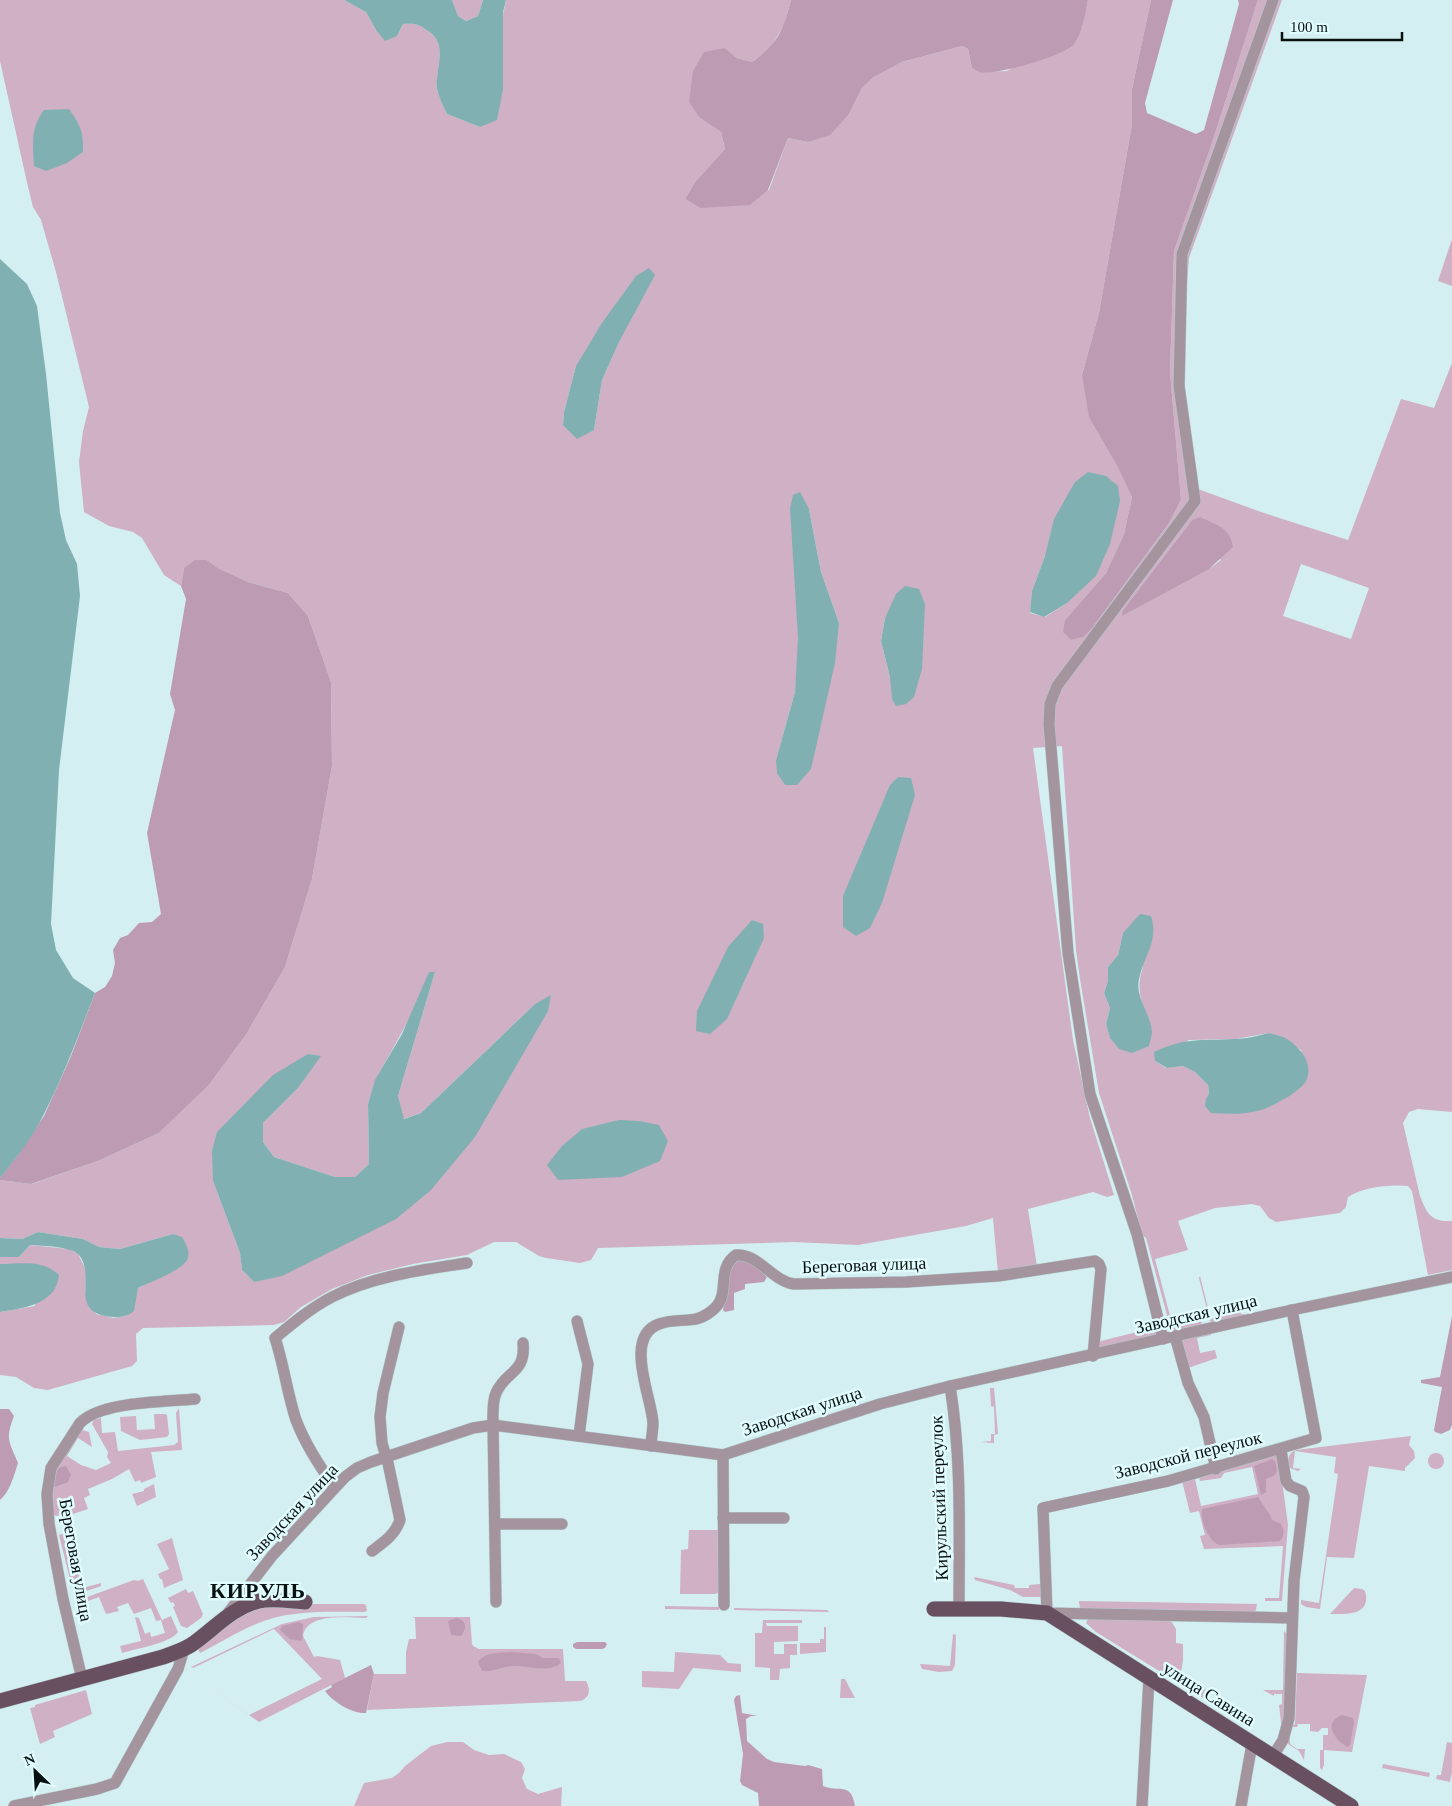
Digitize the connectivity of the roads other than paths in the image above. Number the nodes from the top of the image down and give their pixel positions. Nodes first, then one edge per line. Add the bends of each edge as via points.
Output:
1 (1273, 0) edge
2 (467, 1263) dead end
3 (1452, 1276) edge
4 (1292, 1310) junction
5 (577, 1321) dead end
6 (399, 1327) dead end
7 (1169, 1337) junction
8 (523, 1343) dead end
9 (1093, 1356) junction
10 (950, 1386) junction
11 (195, 1400) dead end
12 (493, 1425) junction
13 (579, 1436) junction
14 (651, 1446) junction
15 (1281, 1450) junction
16 (723, 1455) junction
17 (386, 1457) junction
18 (1216, 1468) junction
19 (334, 1487) junction
20 (723, 1518) junction
21 (784, 1518) dead end
22 (495, 1524) junction
23 (562, 1524) dead end
24 (372, 1551) dead end
25 (305, 1602) dead end
26 (496, 1602) dead end
27 (724, 1605) dead end
28 (934, 1609) dead end
29 (959, 1609) junction
30 (1047, 1613) junction
31 (226, 1617) junction
32 (1292, 1618) junction
33 (184, 1649) junction
34 (88, 1678) junction
35 (1149, 1678) junction
36 (0, 1701) edge
37 (1252, 1744) junction
38 (1273, 1756) junction
39 (14, 1806) edge
40 (1142, 1806) edge
41 (1241, 1806) edge
42 (1351, 1806) edge

1 - 7 street via 1182,254 1180,386 1196,501 1057,686 1050,704 1068,953 1090,1094
2 - 19 street via 368,1283 332,1297 275,1338 298,1424
3 - 4 street, Заводская улица
4 - 7 street, Заводская улица
4 - 15 street, Заводской переулок via 1316,1438
5 - 13 street via 588,1364
6 - 17 street via 380,1417
7 - 9 street, Заводская улица
7 - 18 street via 1204,1417
8 - 12 street via 523,1361 494,1399
9 - 10 street, Заводская улица
9 - 14 street, Береговая улица via 1101,1269 1095,1261 998,1276 794,1284 783,1282 748,1256 736,1255 725,1267 719,1302 714,1309 692,1321 672,1320 647,1332 641,1360 653,1423
10 - 16 street, Заводская улица via 880,1404
10 - 29 street, Кирульский переулок via 958,1460
11 - 34 street, Береговая улица via 116,1406 86,1417 51,1468 47,1494 49,1524 63,1600
12 - 13 street, Заводская улица
12 - 17 street, Заводская улица via 474,1428
12 - 22 street
13 - 14 street, Заводская улица
14 - 16 street, Заводская улица
15 - 18 street, Заводской переулок
15 - 32 street via 1286,1481 1302,1491 1304,1497
16 - 20 street
17 - 19 street, Заводская улица via 357,1468
17 - 24 street via 400,1520 390,1537
18 - 30 street, Заводской переулок via 1043,1508
19 - 31 street, Заводская улица via 272,1556
20 - 21 street
20 - 27 street
22 - 23 street
22 - 26 street
25 - 31 main road via 266,1600
28 - 29 main road, улица Савина
29 - 30 main road, улица Савина
30 - 32 street, улица Савина
30 - 35 main road, улица Савина
31 - 33 main road
32 - 38 street via 1289,1718 1283,1740
33 - 34 main road
33 - 39 street via 178,1669 115,1783 97,1790
34 - 36 main road
35 - 37 main road, улица Савина
35 - 40 street
37 - 38 main road, улица Савина
37 - 41 street
38 - 42 main road, улица Савина

